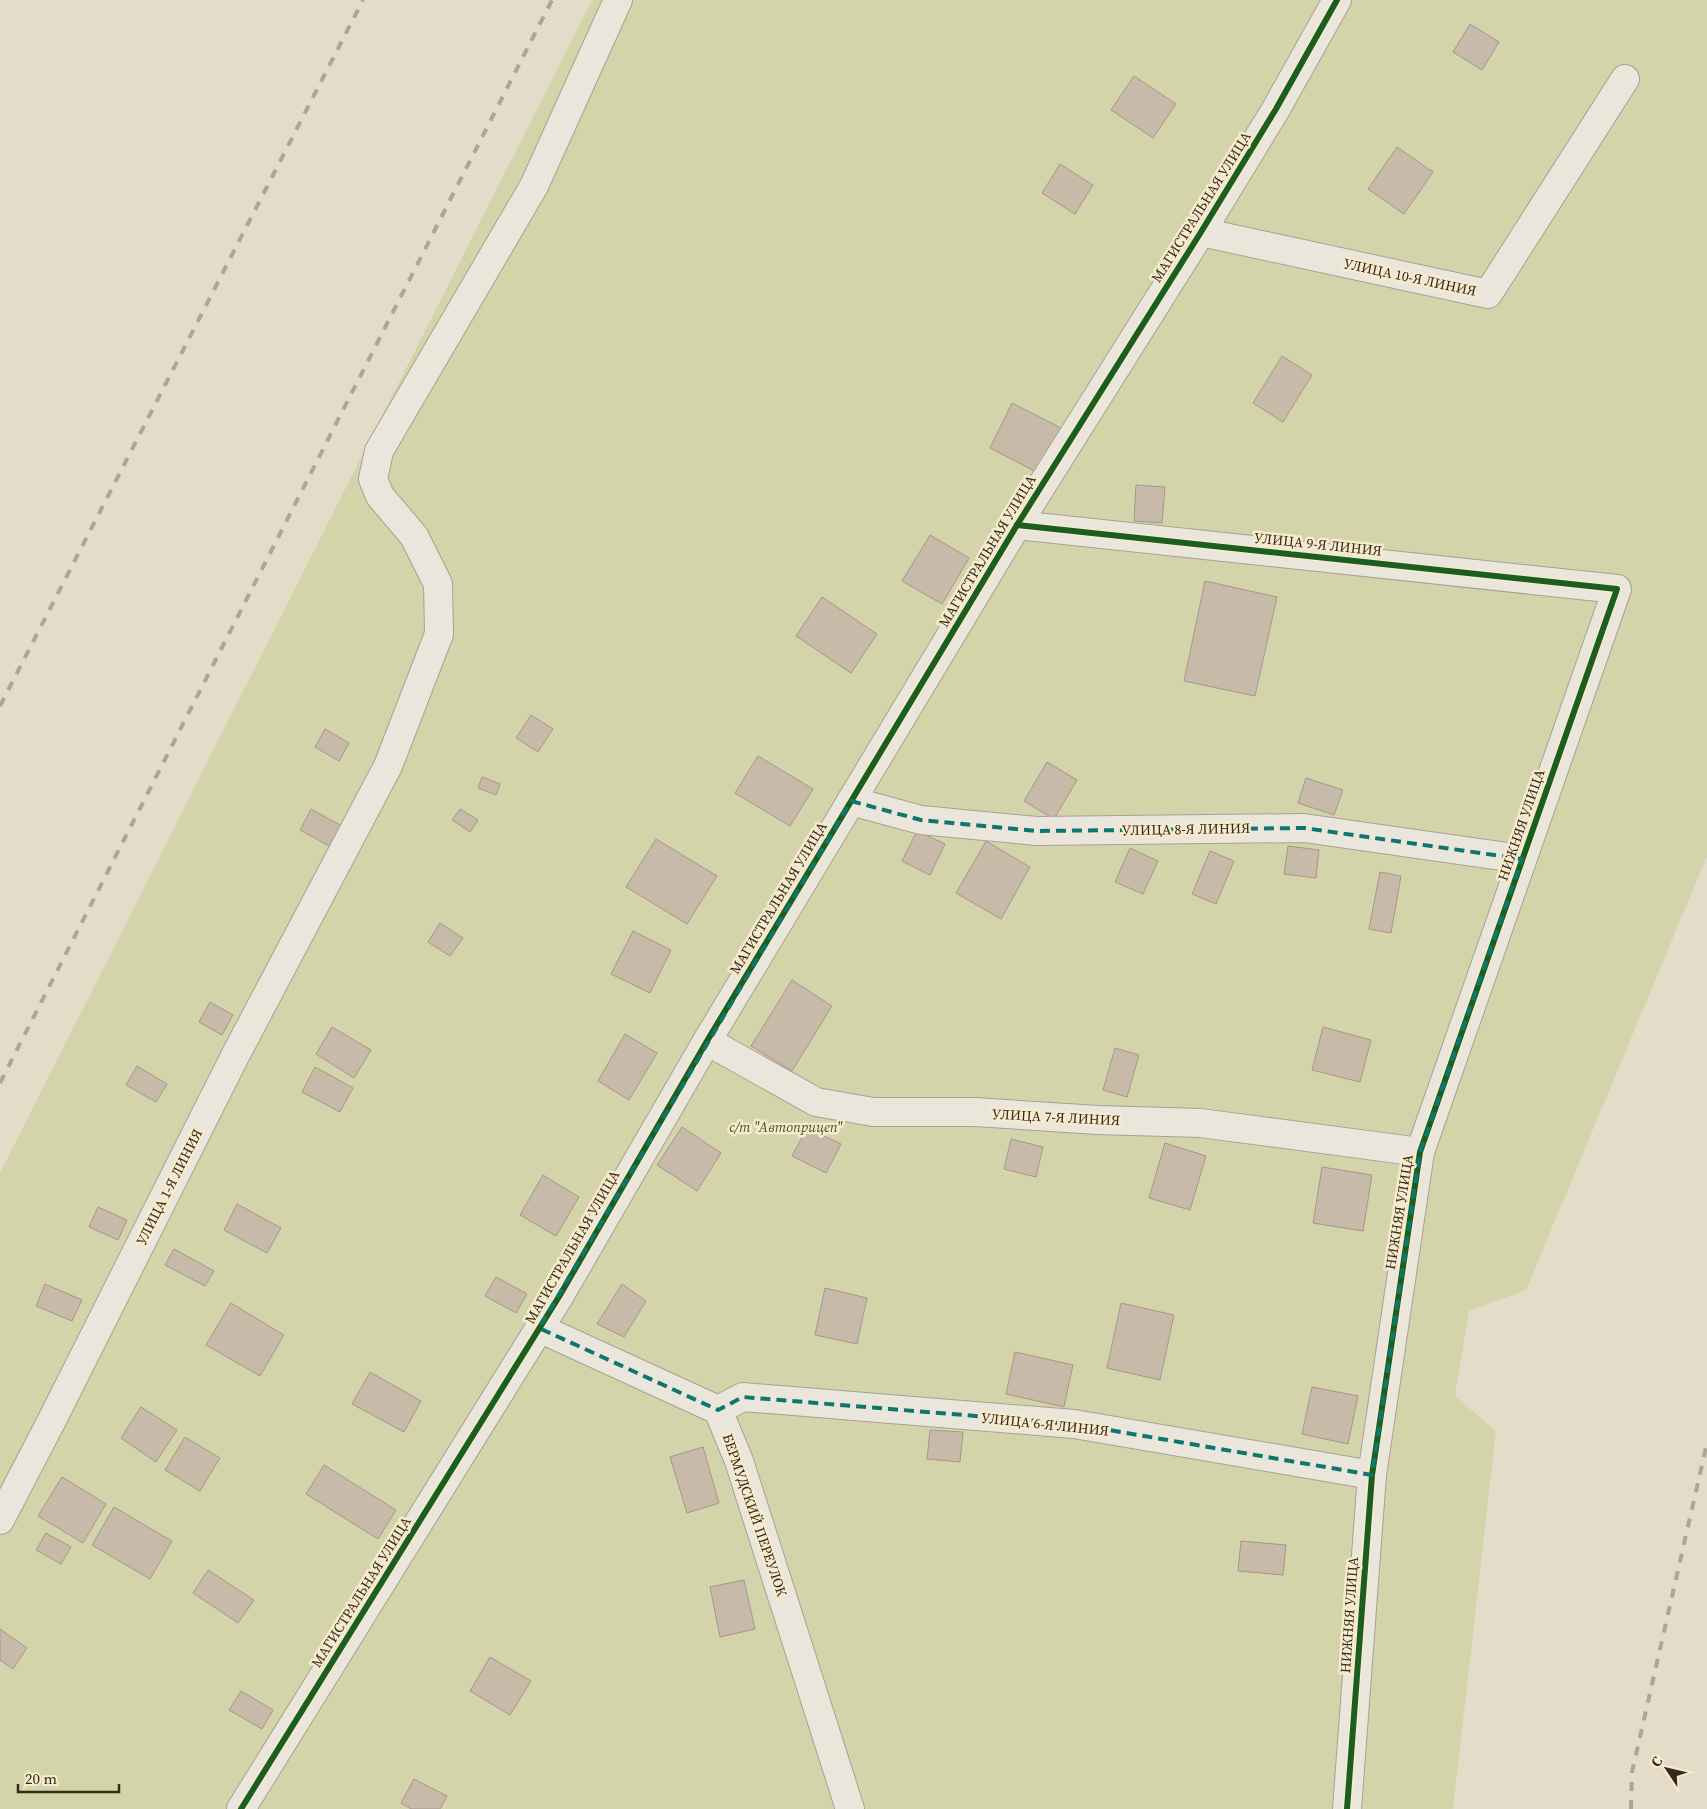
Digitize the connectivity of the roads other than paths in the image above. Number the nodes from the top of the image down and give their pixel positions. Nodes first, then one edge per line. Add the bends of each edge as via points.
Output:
1 (618, 0) edge
2 (1337, 0) edge
3 (1625, 79) dead end
4 (1201, 232) junction
5 (1017, 525) junction
6 (1617, 589) joint
7 (851, 801) junction
8 (1522, 859) junction
9 (706, 1041) junction
10 (1420, 1152) junction
11 (539, 1328) junction
12 (718, 1410) junction
13 (1372, 1475) junction
14 (0, 1520) edge
15 (241, 1809) edge
16 (850, 1809) edge
17 (1347, 1809) edge

1 - 14 street, УЛИЦА 1-Я ЛИНИЯ via 534,186 379,451 373,478 380,496 414,536 438,584 439,634 388,766 236,1054
2 - 4 street, МАГИСТРАЛЬНАЯ УЛИЦА
3 - 4 street, УЛИЦА 10-Я ЛИНИЯ via 1488,294
4 - 5 street, МАГИСТРАЛЬНАЯ УЛИЦА
5 - 6 street, УЛИЦА 9-Я ЛИНИЯ
5 - 7 street, МАГИСТРАЛЬНАЯ УЛИЦА
6 - 8 street, НИЖНЯЯ УЛИЦА
7 - 8 street, УЛИЦА 8-Я ЛИНИЯ via 921,820 1037,831 1304,828
7 - 9 street, МАГИСТРАЛЬНАЯ УЛИЦА
8 - 10 street, НИЖНЯЯ УЛИЦА
9 - 10 street, УЛИЦА 7-Я ЛИНИЯ via 816,1102 873,1112 976,1112 1200,1123
9 - 11 street, МАГИСТРАЛЬНАЯ УЛИЦА
10 - 13 street, НИЖНЯЯ УЛИЦА
11 - 12 street
11 - 15 street, МАГИСТРАЛЬНАЯ УЛИЦА
12 - 13 street, УЛИЦА 6-Я ЛИНИЯ via 743,1397 1074,1424
12 - 16 street, БЕРМУДСКИЙ ПЕРЕУЛОК via 739,1461
13 - 17 street, НИЖНЯЯ УЛИЦА

